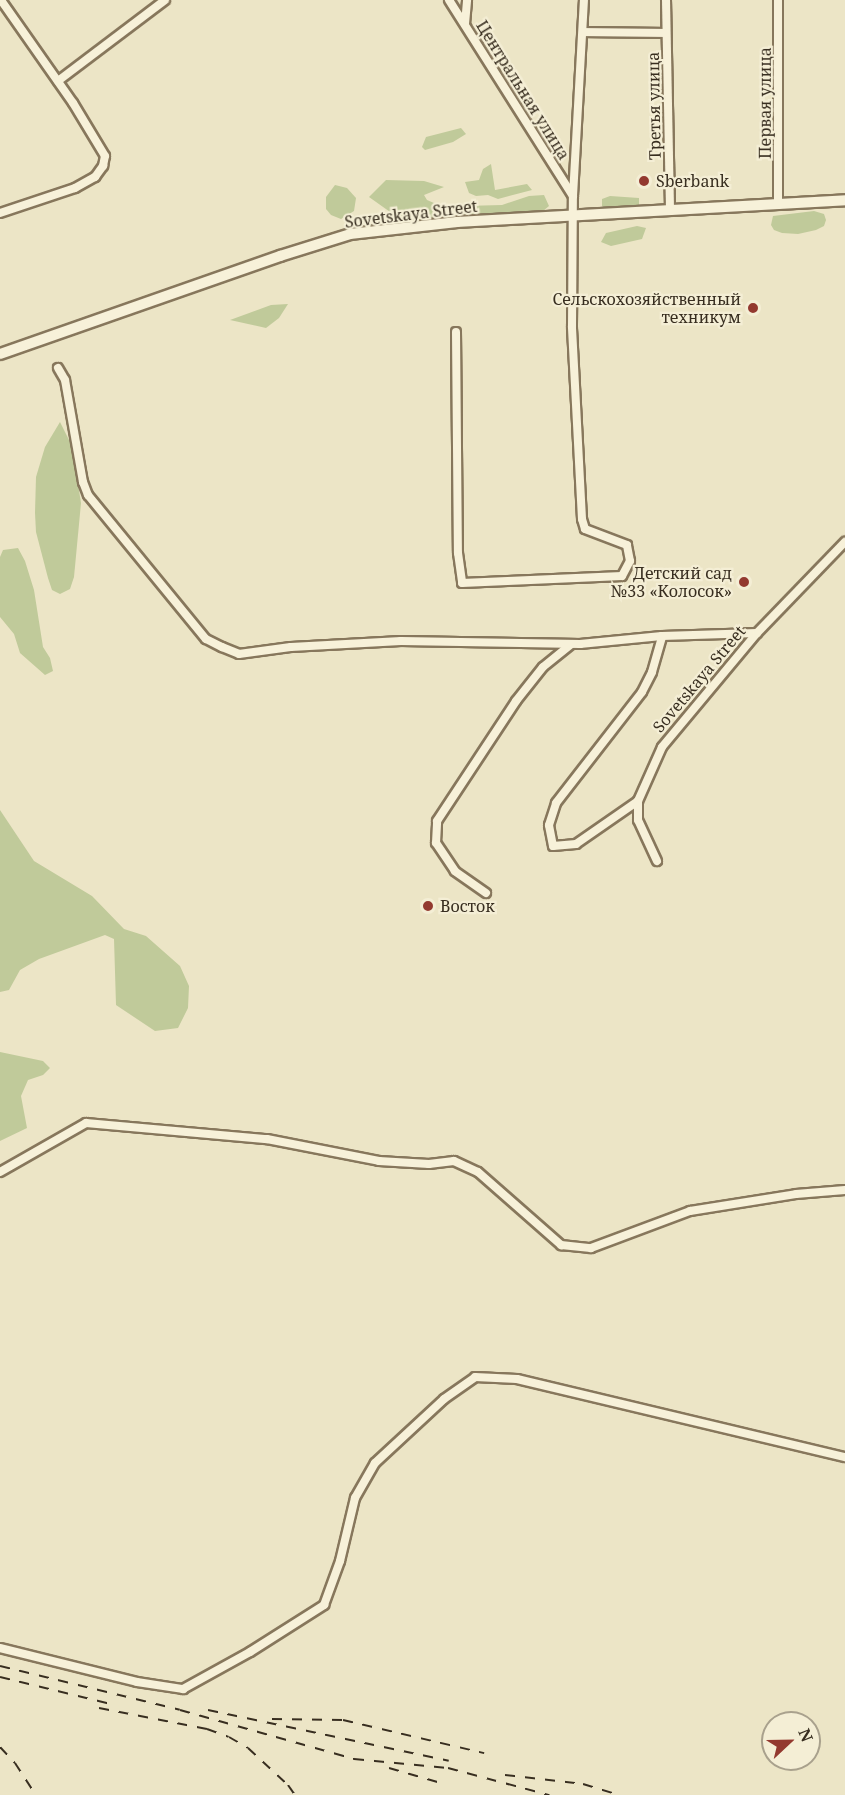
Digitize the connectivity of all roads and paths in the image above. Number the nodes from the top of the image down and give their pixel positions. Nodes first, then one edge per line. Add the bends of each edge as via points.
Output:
1 (1, 0) edge
2 (165, 0) edge
3 (449, 0) edge
4 (467, 0) edge
5 (584, 0) edge
6 (666, 0) edge
7 (778, 0) edge
8 (465, 24) junction
9 (583, 32) junction
10 (665, 33) junction
11 (58, 81) junction
12 (573, 196) junction
13 (845, 200) edge
14 (778, 205) junction
15 (670, 211) junction
16 (0, 213) edge
17 (573, 215) junction
18 (456, 333) dead end
19 (0, 354) edge
20 (58, 368) dead end
21 (845, 542) edge
22 (757, 633) junction
23 (662, 636) junction
24 (571, 644) junction
25 (638, 801) junction
26 (657, 861) dead end
27 (486, 893) dead end
28 (0, 1172) edge
29 (845, 1190) edge
30 (845, 1457) edge
31 (0, 1648) edge

1 - 11 street
2 - 11 street
3 - 8 street, Центральная улица
4 - 8 street
5 - 9 street
6 - 10 street, Третья улица
7 - 14 street, Первая улица
8 - 12 street, Центральная улица
9 - 10 street
9 - 12 street
10 - 15 street, Третья улица
11 - 16 street via 105,156 103,166 95,177 75,188
12 - 17 street
13 - 14 main road, Sovetskaya Street
14 - 15 main road, Sovetskaya Street
15 - 17 main road, Sovetskaya Street
17 - 18 street via 572,326 582,519 585,529 627,545 630,561 622,576 462,583 458,552
17 - 19 main road, Sovetskaya Street via 351,234
20 - 24 street via 65,380 88,495 206,639 239,654 401,641
21 - 22 street, Sovetskaya Street
22 - 23 street
22 - 25 street, Sovetskaya Street via 662,747
23 - 24 street
23 - 25 street via 642,692 556,803 549,825 554,846 576,843
24 - 27 street via 543,667 516,701 437,821 436,843 455,871
25 - 26 street via 638,820
28 - 29 street via 86,1123 267,1139 379,1161 454,1161 478,1172 561,1245 591,1248 690,1211
30 - 31 street via 517,1379 475,1377 444,1398 375,1462 356,1498 324,1605 250,1652 183,1689 137,1682

